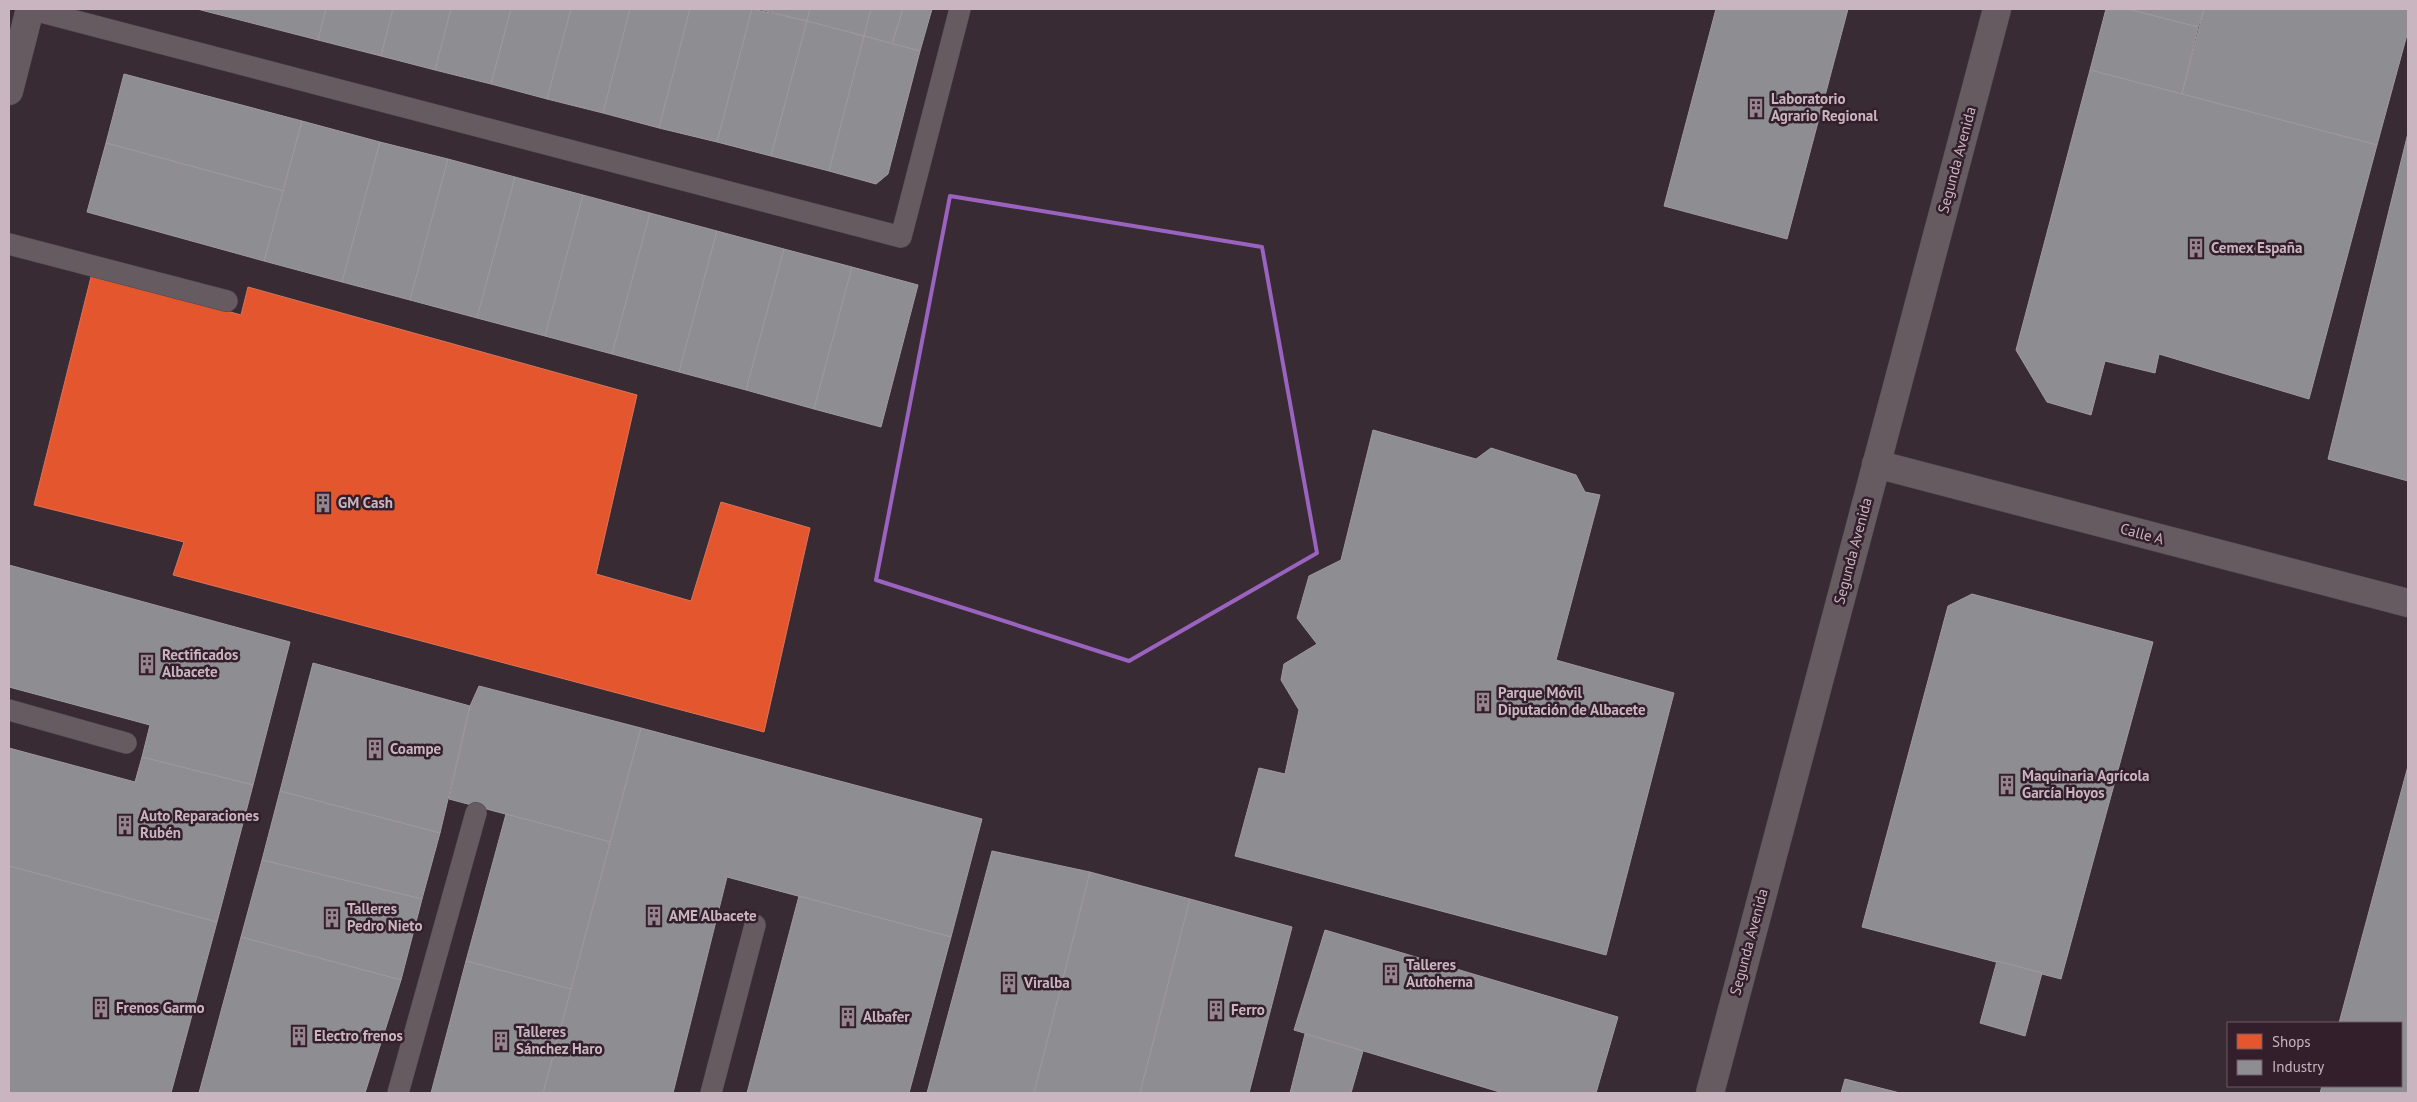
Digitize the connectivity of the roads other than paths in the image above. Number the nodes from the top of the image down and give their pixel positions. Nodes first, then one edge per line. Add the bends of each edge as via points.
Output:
1 (30, 9) edge
2 (960, 9) edge
3 (1997, 9) edge
4 (9, 91) edge
5 (9, 244) edge
6 (227, 301) dead end
7 (1876, 464) junction
8 (2408, 603) edge
9 (9, 710) edge
10 (126, 743) dead end
11 (476, 813) dead end
12 (755, 925) dead end
13 (398, 1093) edge
14 (712, 1093) edge
15 (1710, 1093) edge

1 - 2 lane via 901,237
1 - 4 street
3 - 7 street, Segunda Avenida
5 - 6 lane
7 - 8 street, Calle A
7 - 15 street, Segunda Avenida
9 - 10 lane
11 - 13 lane
12 - 14 lane

